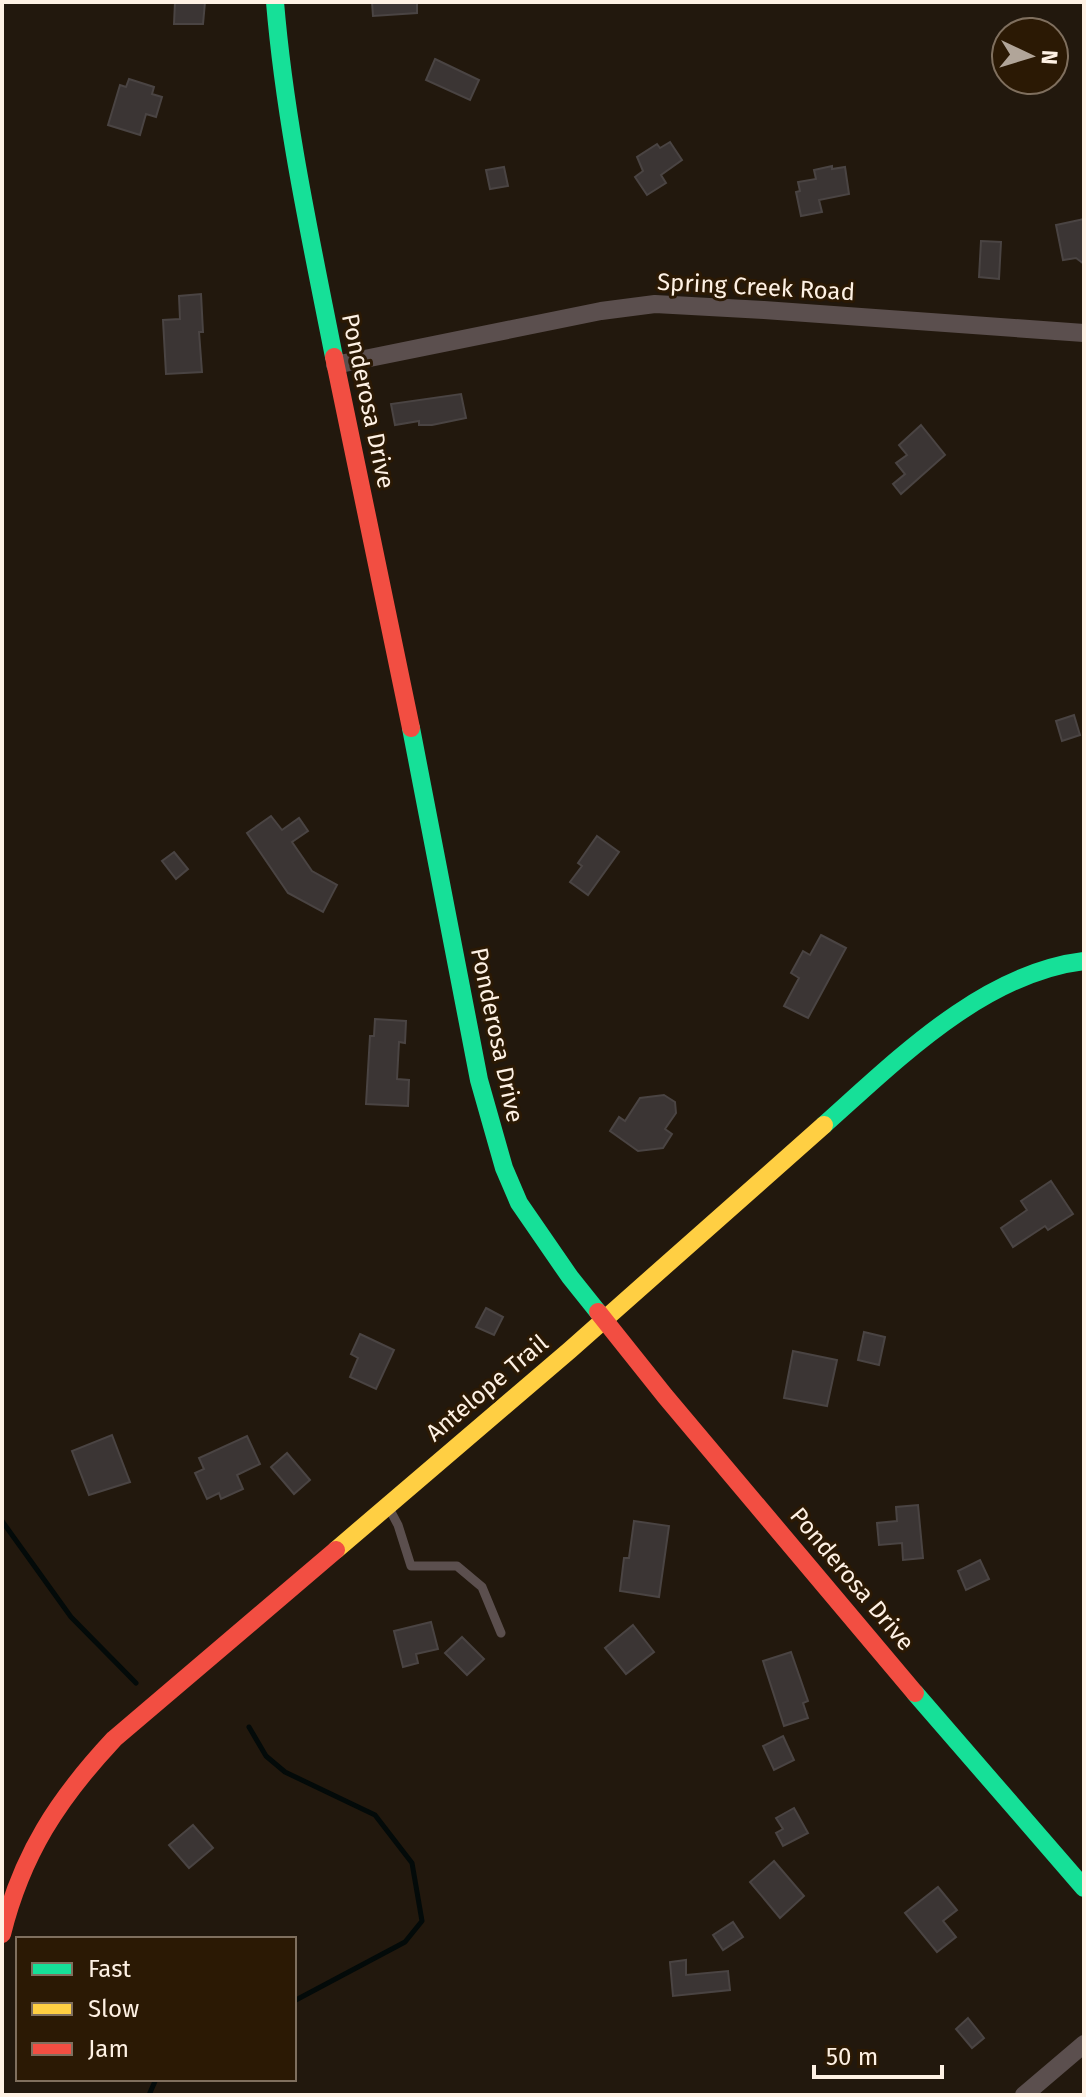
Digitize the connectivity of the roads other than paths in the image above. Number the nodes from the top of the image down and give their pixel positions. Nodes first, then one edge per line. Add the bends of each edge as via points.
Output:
1 (275, 2) edge
2 (1084, 333) edge
3 (335, 365) junction
4 (1084, 961) edge
5 (604, 1319) junction
6 (387, 1505) junction
7 (501, 1633) dead end
8 (1084, 1888) edge
9 (2, 1934) edge
10 (1084, 2044) edge
11 (1024, 2095) edge

1 - 3 street, Ponderosa Drive via 295,152
2 - 3 street, Spring Creek Road via 655,304
3 - 5 street, Ponderosa Drive via 490,1122 519,1203
4 - 5 street, Antelope Trail via 1055,965 1015,981 944,1024
5 - 6 street, Antelope Trail
5 - 8 street, Ponderosa Drive
6 - 7 lane via 411,1566 457,1566 482,1587
6 - 9 street, Antelope Trail via 92,1762 38,1835
10 - 11 street

